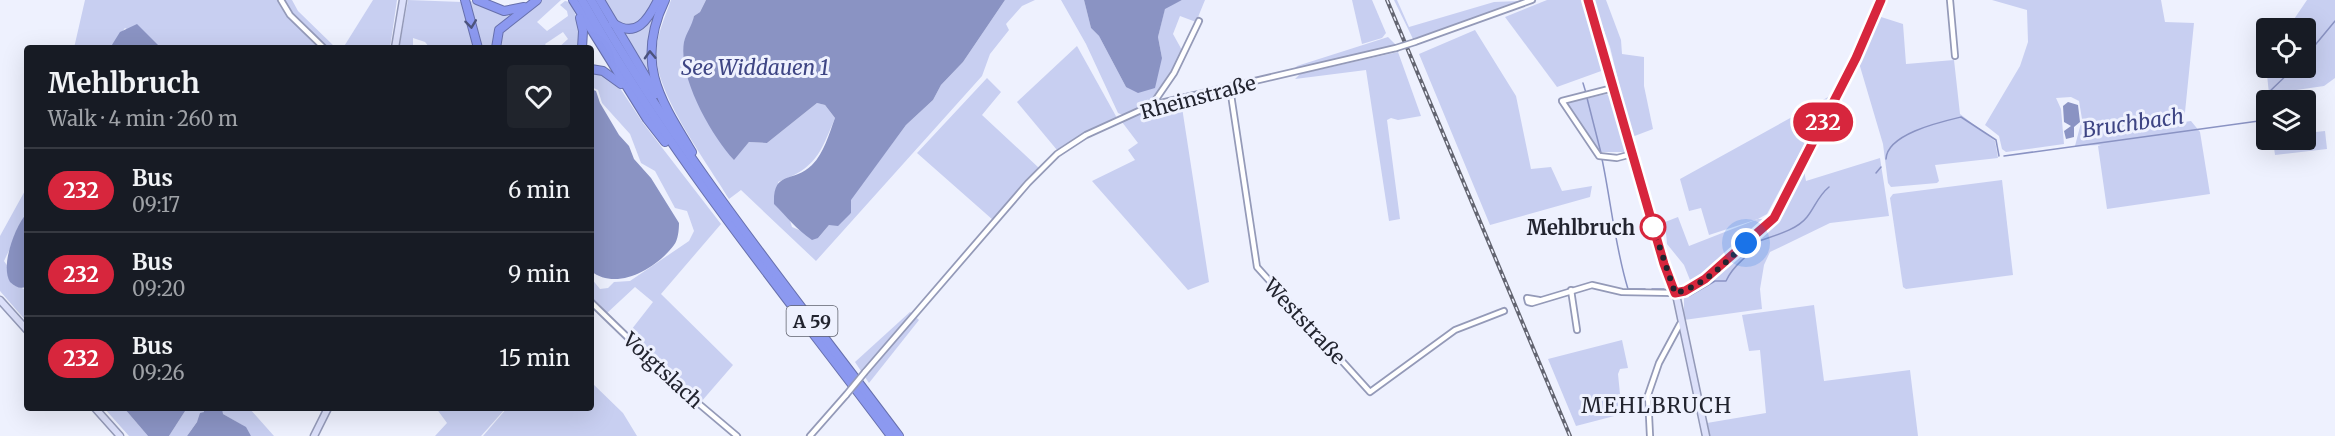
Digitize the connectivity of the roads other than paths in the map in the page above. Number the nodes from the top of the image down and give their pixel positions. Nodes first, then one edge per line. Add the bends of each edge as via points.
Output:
1 (280, 0) edge
2 (402, 0) edge
3 (465, 0) edge
4 (477, 0) edge
5 (573, 0) edge
6 (582, 0) edge
7 (591, 0) edge
8 (600, 0) edge
9 (658, 0) edge
10 (665, 0) edge
11 (1532, 0) edge
12 (1588, 0) edge
13 (1882, 0) edge
14 (1950, 0) edge
15 (534, 2) edge
16 (611, 21) junction
17 (1198, 21) dead end
18 (321, 45) edge
19 (395, 45) edge
20 (477, 45) edge
21 (496, 45) edge
22 (582, 45) edge
23 (1955, 56) dead end
24 (594, 70) edge
25 (626, 87) junction
26 (1230, 88) junction
27 (1613, 88) junction
28 (1162, 93) junction
29 (1169, 101) junction
30 (1152, 105) junction
31 (667, 110) junction
32 (1632, 154) junction
33 (723, 209) junction
34 (1571, 290) junction
35 (1675, 293) junction
36 (0, 300) edge
37 (1539, 300) dead end
38 (594, 305) edge
39 (1504, 311) dead end
40 (1680, 324) junction
41 (24, 327) edge
42 (1577, 330) dead end
43 (98, 411) edge
44 (326, 411) edge
45 (120, 436) edge
46 (314, 436) edge
47 (737, 436) edge
48 (810, 436) edge
49 (891, 436) edge
50 (899, 436) edge
51 (1650, 436) edge
52 (1706, 436) edge

1 - 18 street
2 - 19 street
3 -> 20 highway
4 - 15 highway via 504,11
5 - 22 highway via 583,27
5 - 25 highway
6 - 33 highway, A 59 via 639,95
7 - 33 highway, A 59
8 - 16 highway
9 - 16 highway via 639,27 624,29
31 -> 10 highway via 654,80 650,46
11 - 26 street, Rheinstraße, bridge via 1396,48
12 - 27 street
13 - 35 street via 1774,218 1715,272
14 - 23 street
15 - 21 highway via 499,30
16 - 31 highway
17 - 28 street
24 - 25 highway via 603,71
25 - 33 highway via 646,119
26 - 29 street, Rheinstraße
26 - 39 street, Weststraße via 1257,267 1370,392 1456,329
27 - 32 street
27 - 32 street via 1562,101 1599,156 1617,158
28 - 29 street
28 - 30 street
29 - 30 street, Rheinstraße
30 - 48 street, Rheinstraße, bridge via 1093,131 1057,154 1016,196
31 - 33 highway
32 - 35 street
33 - 49 highway, A 59
33 - 50 highway, A 59
34 - 35 street via 1592,285 1622,292
34 - 37 street
34 - 42 street
35 - 40 street
36 - 41 street
38 - 47 street, Voigtslach
40 - 51 street via 1659,363 1648,395
40 - 52 street
43 - 45 street
44 - 46 street

